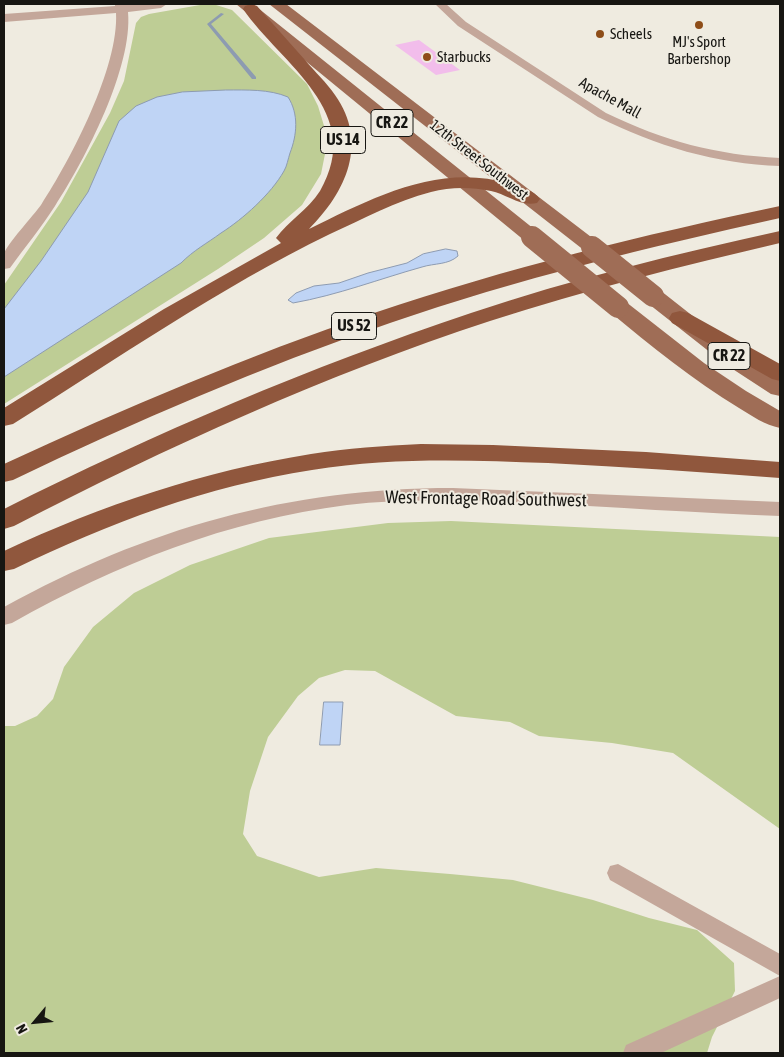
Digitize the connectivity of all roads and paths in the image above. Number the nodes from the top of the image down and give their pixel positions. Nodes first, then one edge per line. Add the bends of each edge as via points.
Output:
1 (55, 4) edge
2 (161, 4) edge
3 (277, 4) edge
4 (444, 5) edge
5 (4, 6) edge
6 (122, 7) edge
7 (248, 7) edge
8 (4, 18) edge
9 (780, 162) edge
10 (464, 182) junction
11 (530, 199) junction
12 (780, 212) edge
13 (780, 238) edge
14 (780, 254) edge
15 (4, 264) edge
16 (250, 266) junction
17 (491, 314) junction
18 (680, 318) junction
19 (780, 374) edge
20 (780, 389) edge
21 (4, 419) edge
22 (780, 421) edge
23 (780, 470) edge
24 (4, 474) edge
25 (780, 509) edge
26 (4, 520) edge
27 (4, 562) edge
28 (4, 617) edge
29 (618, 872) dead end
30 (780, 966) edge
31 (780, 986) edge
32 (635, 1053) edge

1 - 5 street
2 - 6 street
3 - 11 main road, 12th Street Southwest
4 - 9 street, Apache Mall via 462,24 619,124 706,154
6 - 8 street
6 - 15 street via 122,38 115,65 85,136 53,197
7 - 10 main road, 12th Street Southwest / CR 22
7 - 16 highway, US 14 via 328,97 341,123 344,149 337,178 322,203 306,221
10 - 11 highway via 502,186
10 - 16 highway via 427,188 382,204
10 - 22 main road, 12th Street Southwest / CR 22, bridge via 696,370
11 - 18 main road, 12th Street Southwest, bridge
12 - 24 highway, US 52 via 476,286 324,337 198,386
13 - 17 highway, US 52 via 671,262
14 - 17 highway
16 - 21 highway, US 14
17 - 26 highway, US 52 via 331,371 204,422 84,478
18 - 19 highway
18 - 20 main road, CR 22 via 733,359
23 - 27 highway via 642,459 468,452 335,458 241,475 152,500 98,519
25 - 28 street, West Frontage Road Southwest via 458,495 349,499 313,504 272,511 156,546 92,572
29 - 30 street
31 - 32 street

